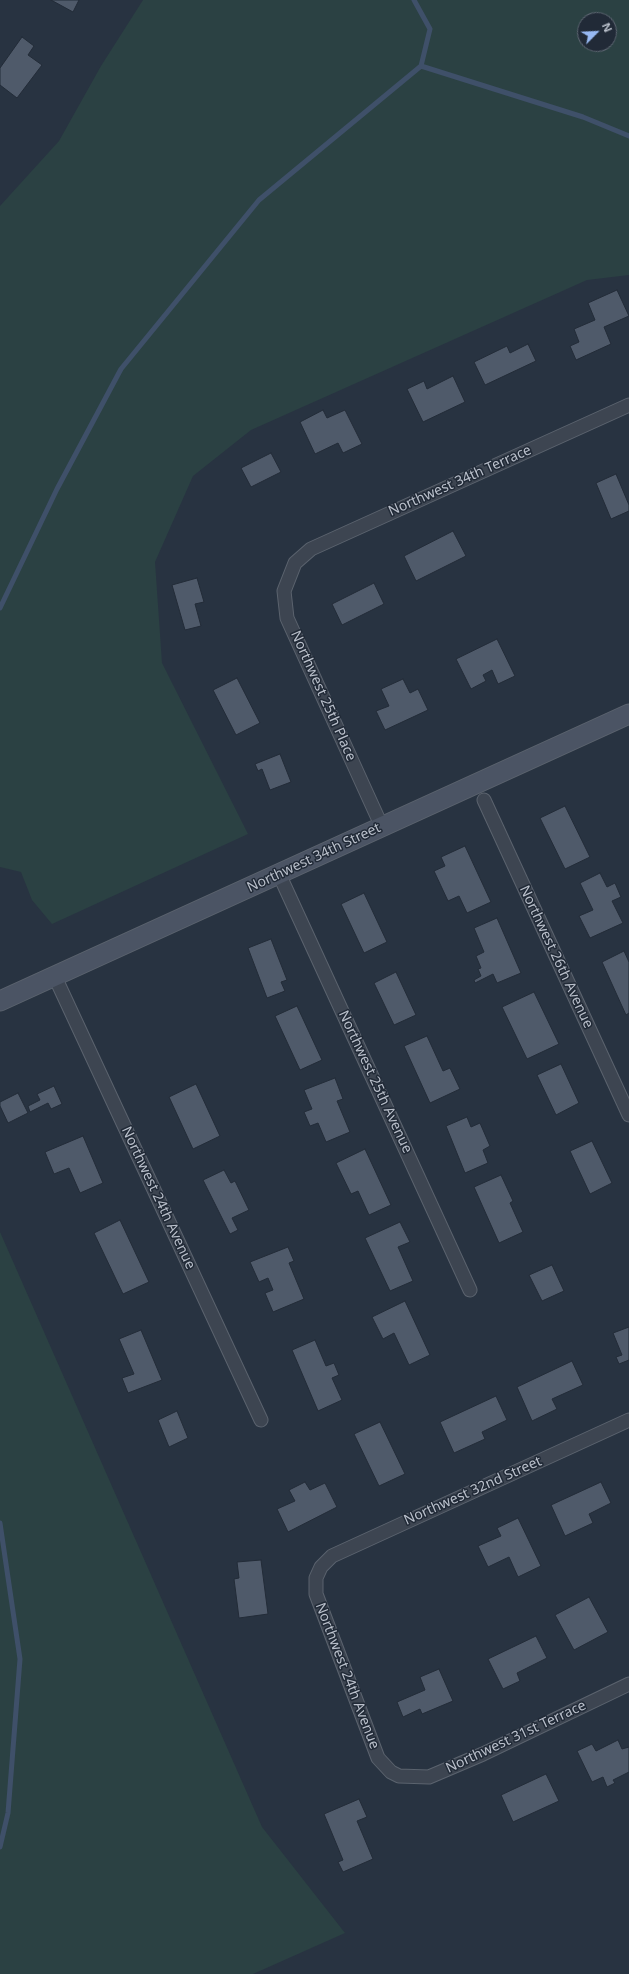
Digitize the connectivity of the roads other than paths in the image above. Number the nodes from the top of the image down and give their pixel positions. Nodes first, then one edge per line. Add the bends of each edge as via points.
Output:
1 (629, 405) edge
2 (295, 563) joint
3 (629, 714) edge
4 (484, 800) dead end
5 (382, 827) junction
6 (279, 874) junction
7 (55, 977) junction
8 (0, 1001) edge
9 (629, 1115) edge
10 (470, 1290) dead end
11 (261, 1420) dead end
12 (629, 1420) edge
13 (321, 1567) joint
14 (629, 1684) edge
15 (399, 1776) joint

1 - 2 street, Northwest 34th Terrace via 311,549
2 - 5 street, Northwest 25th Place via 284,592 287,618
3 - 5 main road, Northwest 34th Street
4 - 9 street, Northwest 26th Avenue
5 - 6 main road, Northwest 34th Street
6 - 7 main road, Northwest 34th Street
6 - 10 street, Northwest 25th Avenue
7 - 8 main road, Northwest 34th Street
7 - 11 street, Northwest 24th Avenue
12 - 13 street, Northwest 32nd Street via 332,1556
13 - 15 street, Northwest 24th Avenue via 316,1578 316,1594 378,1758 391,1772
14 - 15 street, Northwest 31st Terrace via 429,1777

